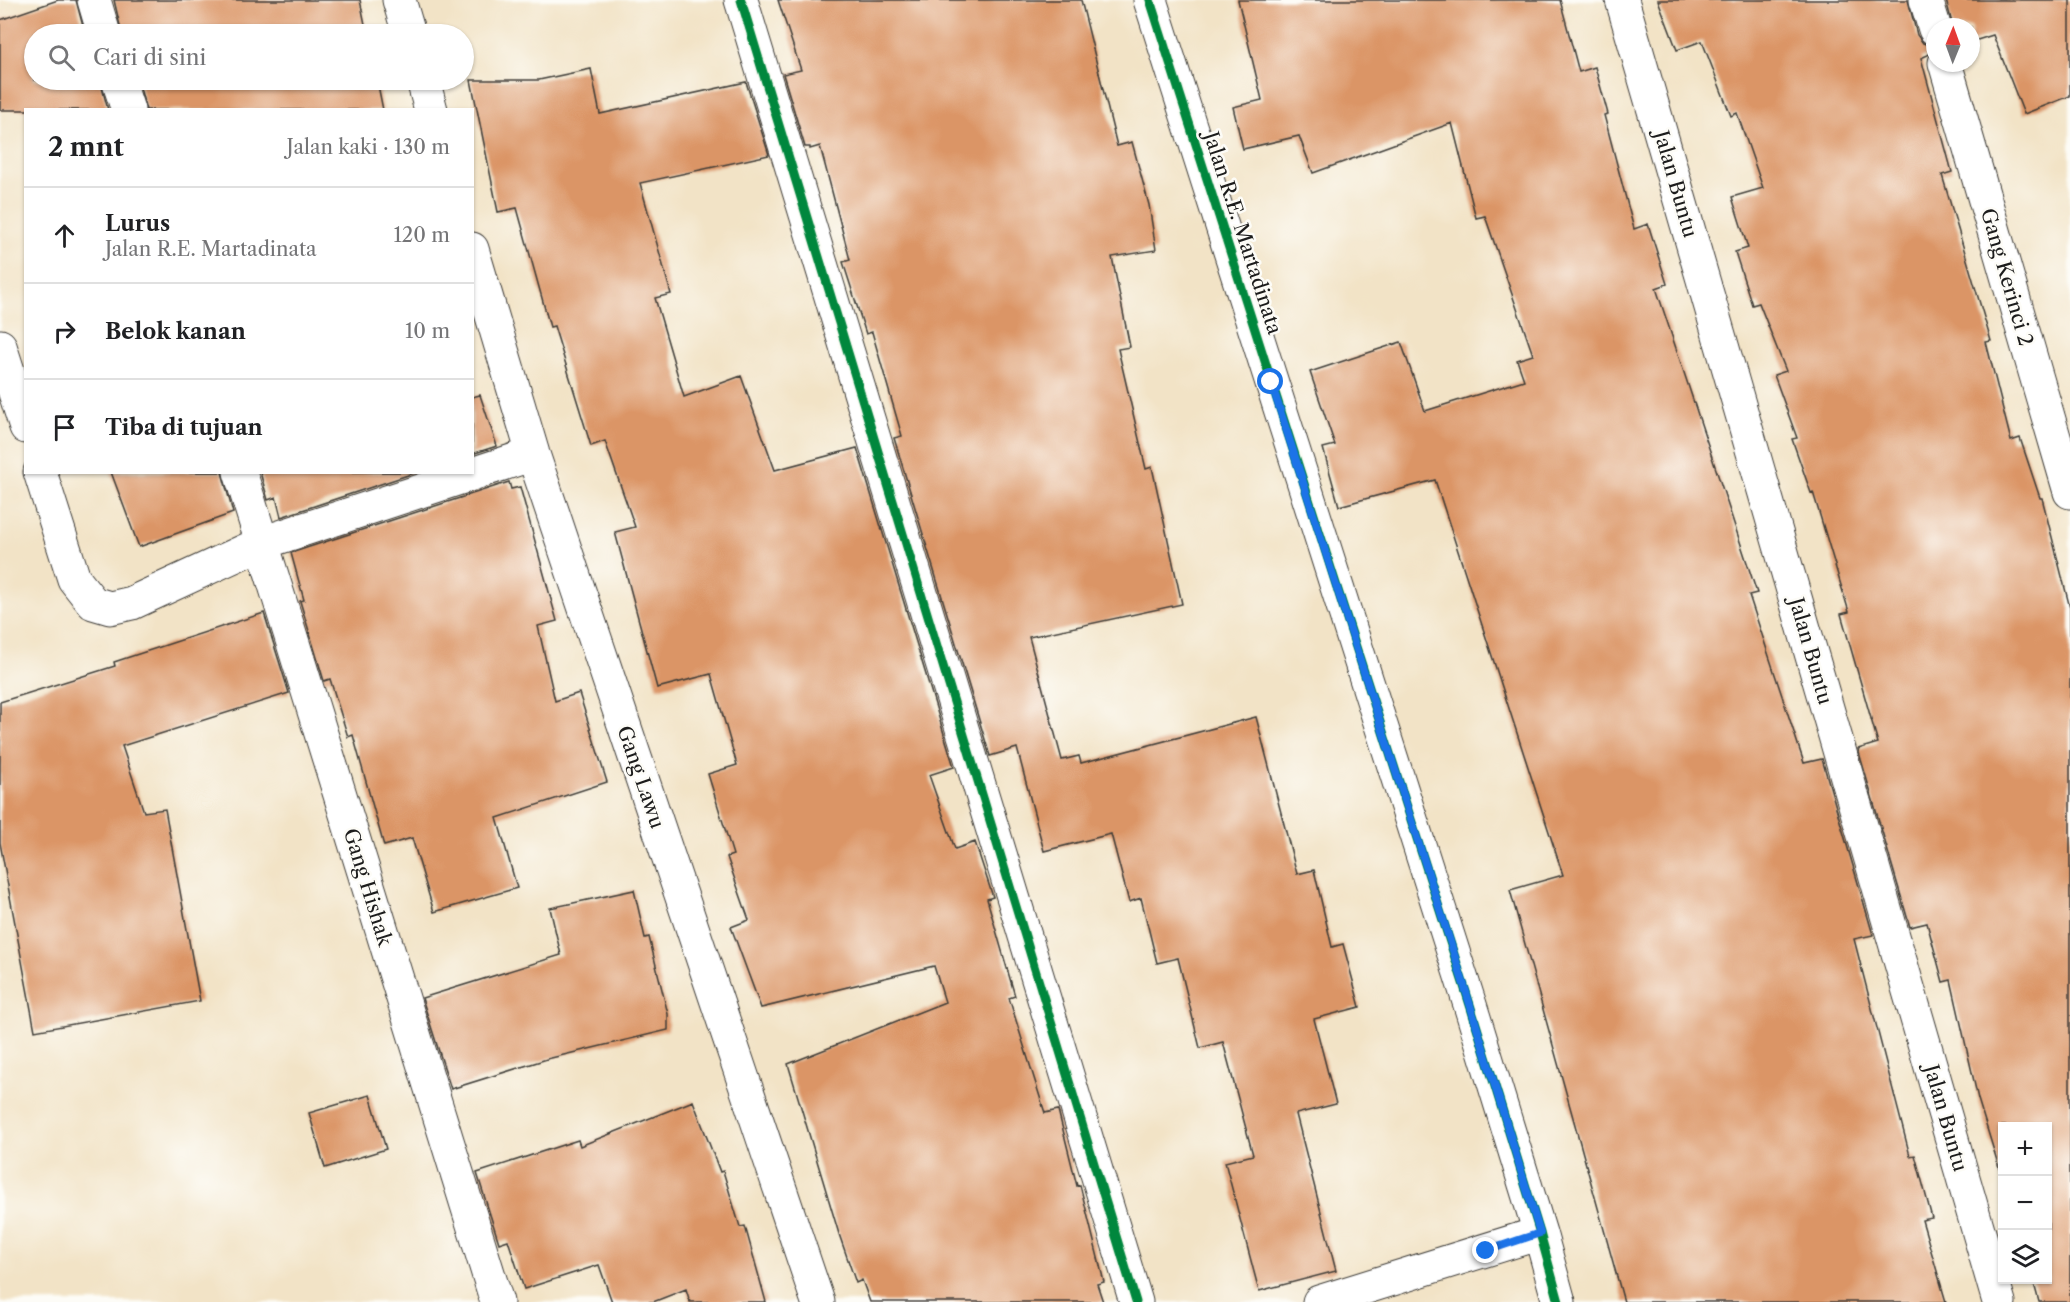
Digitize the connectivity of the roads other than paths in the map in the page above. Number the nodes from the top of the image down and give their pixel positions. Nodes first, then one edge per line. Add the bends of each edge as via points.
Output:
1 (94, 0) edge
2 (399, 0) edge
3 (741, 0) edge
4 (1150, 0) edge
5 (1622, 0) edge
6 (1926, 0) edge
7 (1932, 18) edge
8 (102, 24) edge
9 (407, 24) edge
10 (1948, 72) edge
11 (121, 90) edge
12 (426, 90) edge
13 (127, 108) edge
14 (430, 108) edge
15 (474, 256) edge
16 (0, 345) edge
17 (24, 421) edge
18 (533, 454) junction
19 (474, 473) edge
20 (41, 474) edge
21 (241, 474) edge
22 (472, 474) edge
23 (2070, 492) edge
24 (262, 543) junction
25 (1540, 1233) junction
26 (497, 1302) edge
27 (818, 1302) edge
28 (1136, 1302) edge
29 (1319, 1302) edge
30 (1559, 1302) edge
31 (1999, 1302) edge

1 - 8 street
2 - 9 street
3 - 28 street
4 - 25 street, Jalan R.E. Martadinata
5 - 31 street, Jalan Buntu
6 - 7 street
10 - 23 street, Gang Kerinci 2
11 - 13 street
12 - 14 street
15 - 18 street, Gang Lawu
16 - 17 street
18 - 19 street
18 - 27 street, Gang Lawu
20 - 24 street via 74,579 93,603 110,608 132,603
21 - 24 street, Gang Hishak
22 - 24 street
24 - 26 street, Gang Hishak
25 - 29 street
25 - 30 street, Jalan R.E. Martadinata

